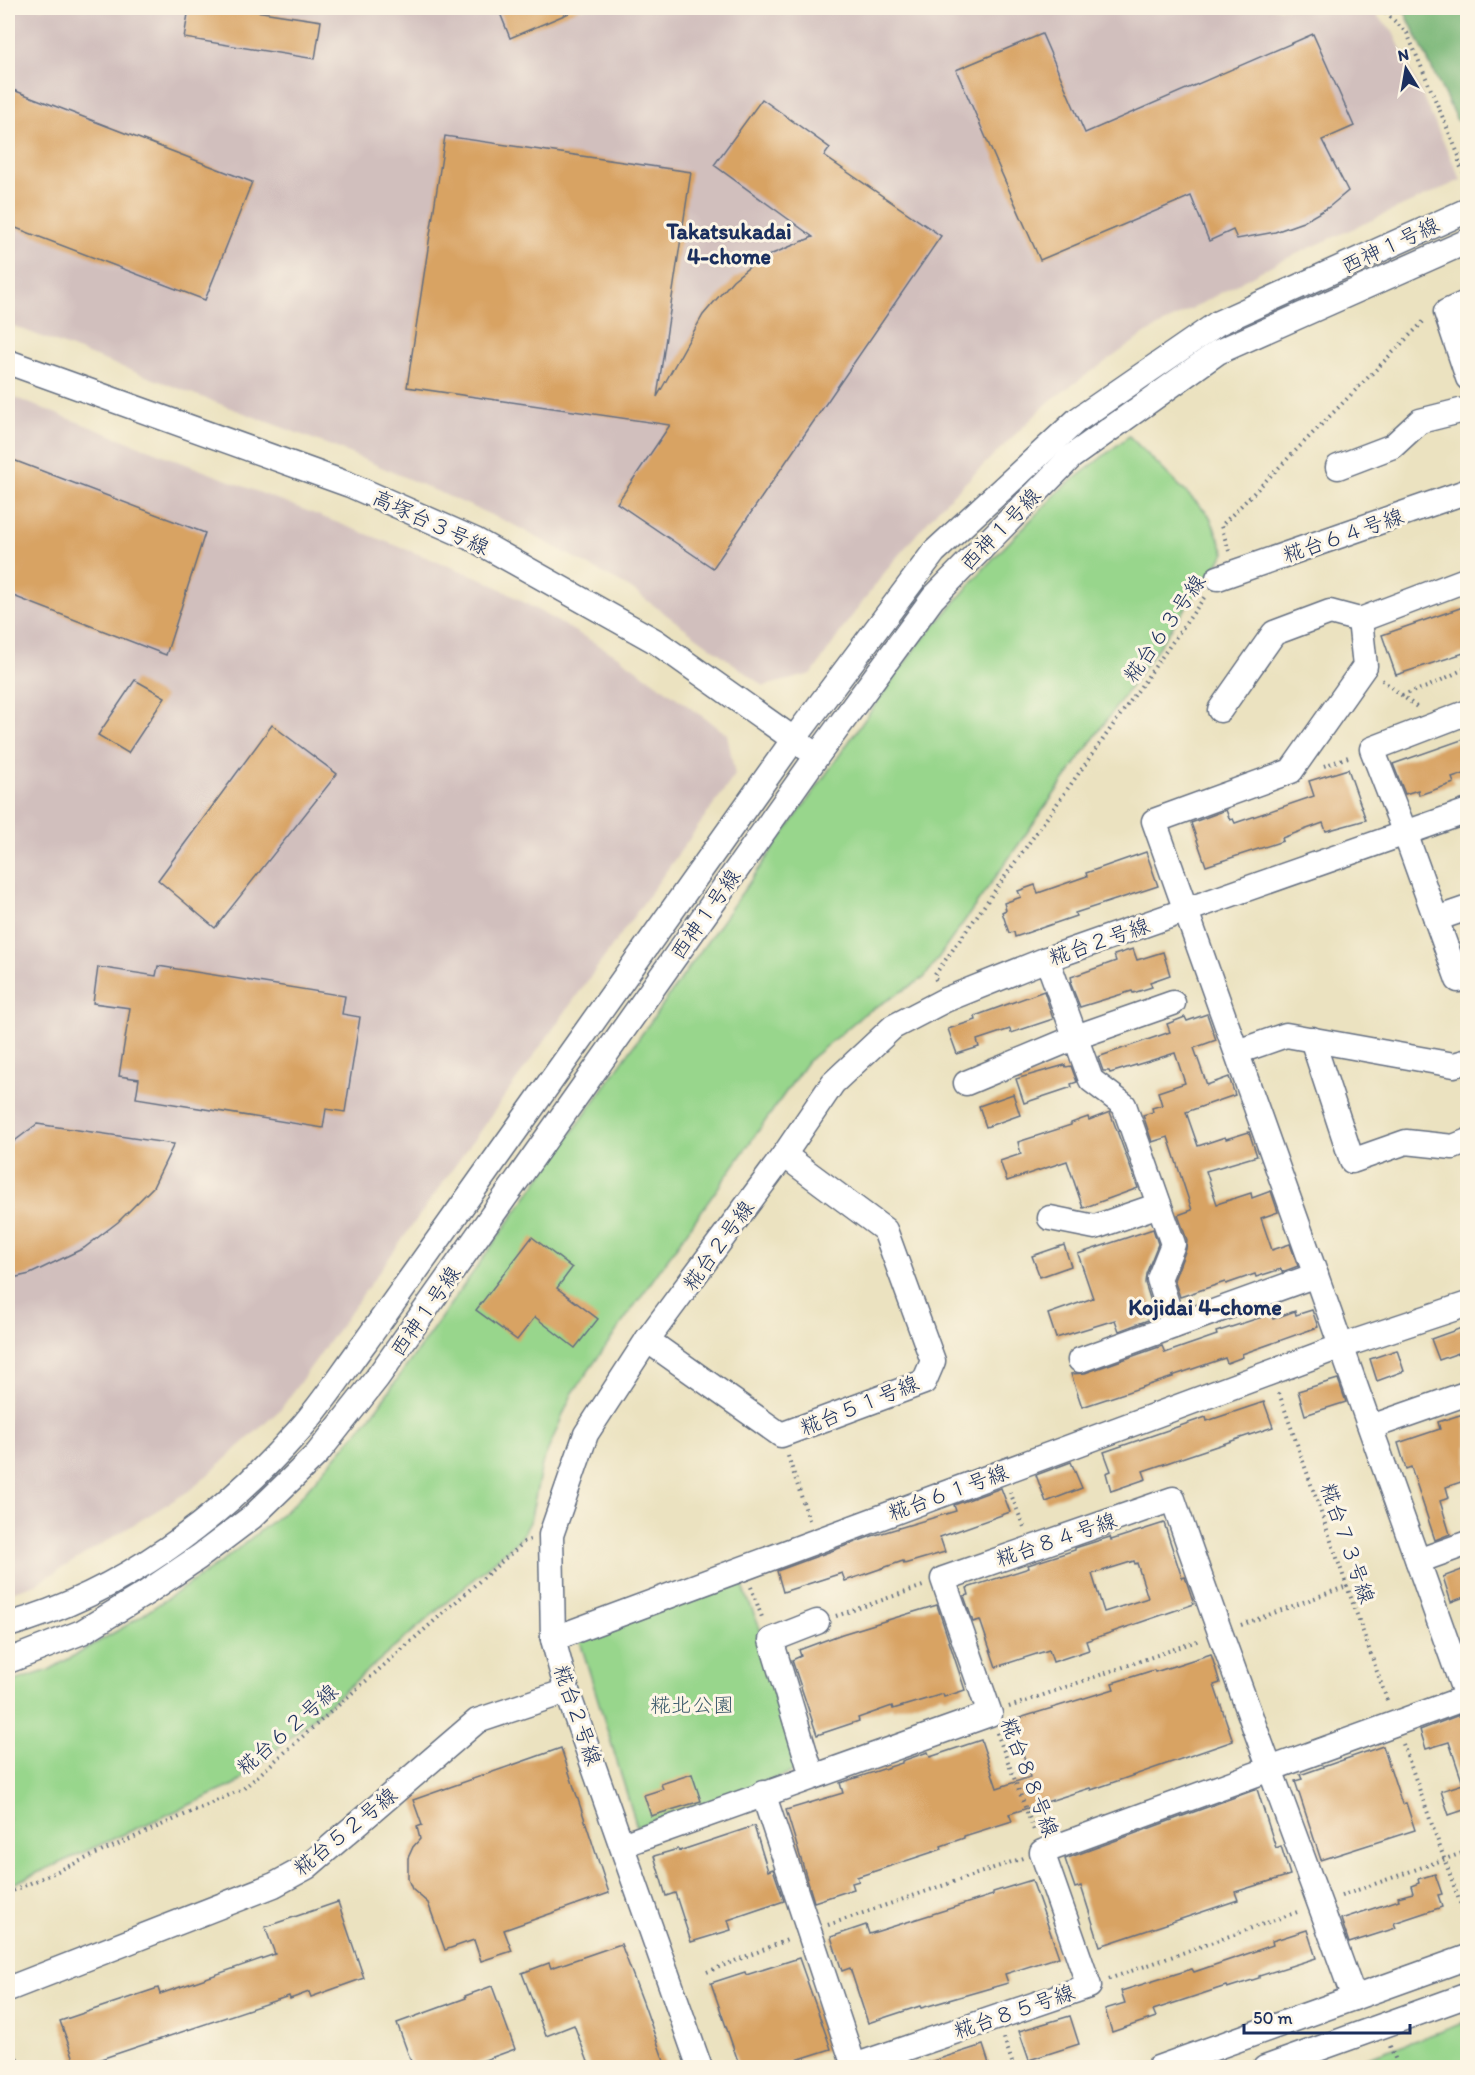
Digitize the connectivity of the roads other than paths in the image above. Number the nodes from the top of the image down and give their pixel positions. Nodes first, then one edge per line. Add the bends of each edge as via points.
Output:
1 (1467, 210) edge
2 (1467, 240) edge
3 (1457, 307) edge
4 (8, 362) edge
5 (1467, 378) edge
6 (1467, 409) edge
7 (1338, 467) dead end
8 (1467, 491) edge
9 (1218, 578) road end
10 (1467, 582) edge
11 (1360, 620) junction
12 (1220, 710) dead end
13 (1467, 712) edge
14 (794, 739) junction
15 (817, 756) junction
16 (1467, 811) edge
17 (1405, 833) junction
18 (1467, 908) edge
19 (1186, 911) junction
20 (1436, 919) junction
21 (1047, 959) junction
22 (1458, 980) dead end
23 (1173, 1003) dead end
24 (1076, 1038) junction
25 (1312, 1039) junction
26 (1237, 1052) junction
27 (1467, 1061) edge
28 (966, 1083) dead end
29 (1467, 1141) edge
30 (784, 1155) junction
31 (1159, 1205) junction
32 (1050, 1218) dead end
33 (1316, 1275) junction
34 (1467, 1304) edge
35 (1174, 1326) junction
36 (647, 1340) junction
37 (1342, 1347) junction
38 (1080, 1360) dead end
39 (1467, 1393) edge
40 (1371, 1427) junction
41 (1467, 1543) edge
42 (1418, 1561) junction
43 (817, 1622) road end
44 (8, 1625) edge
45 (553, 1639) junction
46 (8, 1661) edge
47 (567, 1691) junction
48 (1467, 1699) edge
49 (1271, 1769) junction
50 (812, 1776) junction
51 (763, 1793) junction
52 (622, 1845) junction
53 (1467, 1957) edge
54 (8, 1989) edge
55 (1467, 1995) edge
56 (1354, 1998) junction
57 (700, 2067) edge
58 (1158, 2067) edge
59 (1265, 2067) edge

1 - 14 street, 西神１号線 via 1218,323 1077,420 934,552
2 - 15 street, 西神１号線 via 1218,352 1071,457 933,598
3 - 5 street
4 - 14 street, 高塚台３号線 via 350,484 476,540 655,641
6 - 7 street via 1420,421 1394,446
8 - 9 street, 糀台６４号線
10 - 11 street
11 - 12 street via 1330,612 1274,633
11 - 19 street via 1365,666 1291,771 1154,821
13 - 17 street via 1372,749
14 - 15 street, 高塚台３号線
14 - 44 street, 西神１号線 via 301,1428 228,1503 171,1546 105,1586 40,1616
15 - 46 street, 西神１号線 via 377,1378 317,1454 252,1517 155,1587 82,1632
16 - 17 street, 糀台２号線
17 - 19 street, 糀台２号線
17 - 20 street
18 - 20 street
19 - 21 street, 糀台２号線
19 - 26 street
20 - 22 street
21 - 24 street
21 - 30 street, 糀台２号線 via 945,1000 893,1027 833,1083
23 - 24 street
24 - 28 street
24 - 31 street via 1091,1080 1124,1105
25 - 26 street via 1286,1035
25 - 27 street via 1454,1065
25 - 29 street via 1352,1161 1406,1142 1453,1147
26 - 33 street
30 - 36 street, 糀台２号線
30 - 36 street, 糀台５１号線 via 885,1230 933,1361 924,1382 781,1436
31 - 32 street via 1095,1227
31 - 35 street via 1173,1244 1159,1279
33 - 35 street
33 - 37 street
34 - 37 street, 糀台６１号線
35 - 38 street
36 - 45 street, 糀台２号線 via 586,1434 551,1535
37 - 40 street
37 - 45 street, 糀台６１号線
39 - 40 street
40 - 42 street
41 - 42 street
42 - 48 street
43 - 50 street via 771,1640
45 - 47 street, 糀台２号線
47 - 52 street, 糀台２号線
47 - 54 street, 糀台５２号線 via 477,1721 307,1867 274,1885
48 - 49 street
49 - 50 street, 糀台８４号線 via 1173,1499 943,1579 990,1714
49 - 51 street, 糀台８５号線 via 1042,1852 1089,1986 854,2066
49 - 56 street, 糀台８４号線
50 - 51 street
51 - 52 street
52 - 57 street, 糀台２号線
53 - 56 street
55 - 59 street
56 - 58 street

